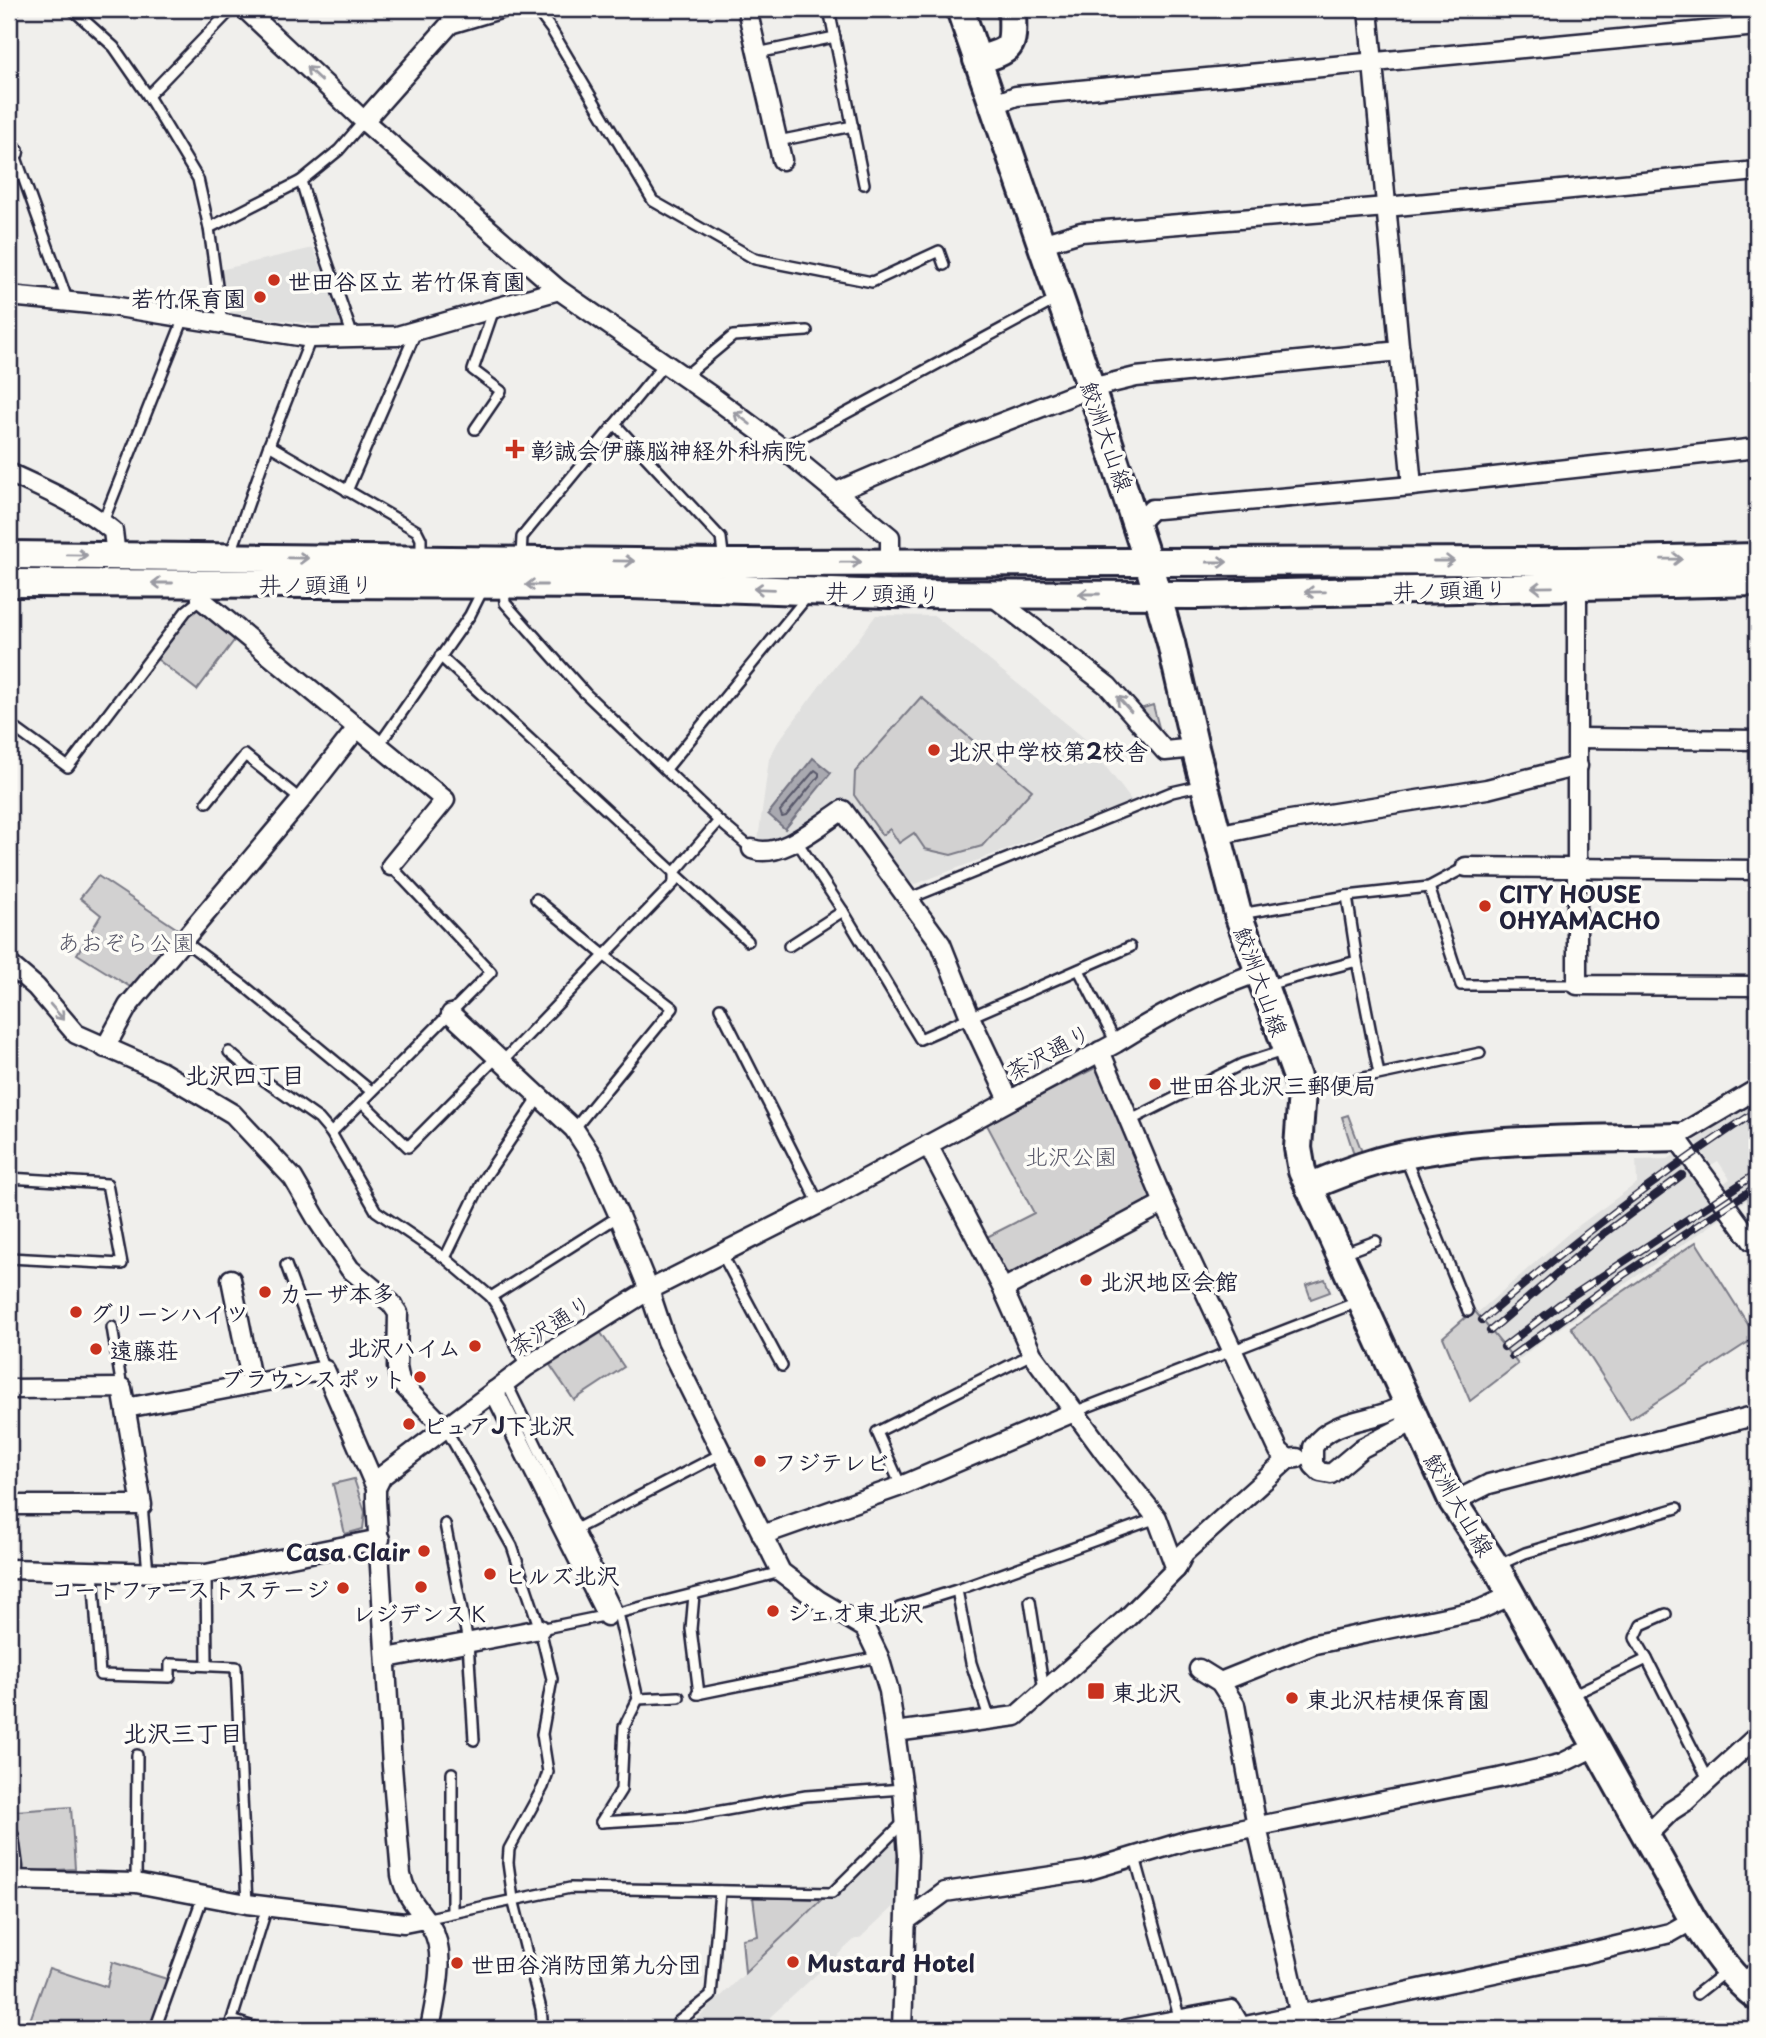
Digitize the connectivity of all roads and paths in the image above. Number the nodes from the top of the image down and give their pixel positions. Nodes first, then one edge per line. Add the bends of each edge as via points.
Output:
1 (15, 9) edge
2 (72, 9) edge
3 (233, 9) edge
4 (245, 9) edge
5 (500, 9) edge
6 (536, 9) edge
7 (747, 9) edge
8 (829, 9) edge
9 (960, 9) edge
10 (1012, 9) edge
11 (1368, 9) edge
12 (9, 16) edge
13 (1757, 26) edge
14 (835, 37) junction
15 (757, 52) junction
16 (977, 60) junction
17 (1373, 63) junction
18 (148, 96) junction
19 (993, 105) junction
20 (364, 121) junction
21 (853, 126) junction
22 (778, 141) junction
23 (10, 148) edge
24 (782, 160) dead end
25 (1757, 171) edge
26 (301, 181) junction
27 (864, 184) dead end
28 (1386, 207) junction
29 (209, 228) junction
30 (1041, 244) junction
31 (944, 265) dead end
32 (559, 290) junction
33 (9, 296) edge
34 (1060, 298) junction
35 (68, 302) junction
36 (495, 309) junction
37 (184, 318) junction
38 (222, 322) junction
39 (417, 331) junction
40 (807, 331) dead end
41 (354, 337) junction
42 (311, 338) junction
43 (1400, 351) junction
44 (666, 362) junction
45 (685, 376) junction
46 (1091, 388) junction
47 (615, 424) junction
48 (475, 429) dead end
49 (269, 444) junction
50 (782, 448) junction
51 (1757, 448) edge
52 (9, 473) edge
53 (1412, 486) junction
54 (347, 491) junction
55 (836, 492) junction
56 (103, 522) junction
57 (1137, 524) junction
58 (9, 555) edge
59 (116, 556) junction
60 (1757, 557) edge
61 (230, 558) junction
62 (521, 559) junction
63 (421, 560) junction
64 (890, 562) junction
65 (1149, 562) junction
66 (725, 563) junction
67 (1577, 573) junction
68 (1757, 582) edge
69 (9, 583) edge
70 (494, 585) junction
71 (812, 590) junction
72 (200, 591) junction
73 (1157, 594) junction
74 (991, 595) junction
75 (440, 656) junction
76 (9, 724) edge
77 (357, 728) junction
78 (1578, 737) junction
79 (1757, 740) edge
80 (379, 745) junction
81 (1195, 748) junction
82 (1578, 766) junction
83 (666, 769) junction
84 (1204, 785) junction
85 (301, 800) junction
86 (207, 802) dead end
87 (719, 821) junction
88 (1217, 835) junction
89 (796, 840) junction
90 (752, 849) joint
91 (391, 866) joint
92 (1466, 867) joint
93 (1578, 868) junction
94 (1757, 870) edge
95 (674, 873) junction
96 (1429, 887) junction
97 (1347, 896) junction
98 (536, 899) dead end
99 (908, 899) junction
100 (844, 911) junction
101 (1238, 914) junction
102 (184, 941) junction
103 (748, 941) dead end
104 (789, 946) dead end
105 (1130, 947) dead end
106 (605, 956) junction
107 (1357, 961) junction
108 (9, 964) edge
109 (1079, 971) junction
110 (1262, 979) junction
111 (1577, 985) junction
112 (1757, 986) edge
113 (720, 1008) dead end
114 (451, 1014) junction
115 (970, 1017) junction
116 (1108, 1047) junction
117 (111, 1050) junction
118 (1287, 1050) junction
119 (229, 1052) dead end
120 (1480, 1053) dead end
121 (499, 1060) junction
122 (1379, 1074) junction
123 (1757, 1089) edge
124 (371, 1091) junction
125 (1302, 1091) junction
126 (540, 1096) junction
127 (1009, 1100) junction
128 (362, 1102) junction
129 (1129, 1121) junction
130 (575, 1129) junction
131 (331, 1133) junction
132 (1676, 1137) junction
133 (928, 1145) junction
134 (1405, 1156) junction
135 (9, 1178) edge
136 (1309, 1187) junction
137 (1164, 1203) junction
138 (819, 1204) junction
139 (619, 1216) junction
140 (1757, 1239) edge
141 (1376, 1241) dead end
142 (722, 1254) junction
143 (1339, 1254) junction
144 (9, 1258) edge
145 (445, 1258) junction
146 (286, 1265) dead end
147 (231, 1279) dead end
148 (1003, 1289) junction
149 (649, 1290) junction
150 (491, 1297) junction
151 (1361, 1300) junction
152 (1468, 1311) dead end
153 (112, 1327) dead end
154 (1230, 1350) junction
155 (1032, 1354) junction
156 (782, 1366) dead end
157 (526, 1367) junction
158 (325, 1370) junction
159 (252, 1384) junction
160 (500, 1386) junction
161 (122, 1388) junction
162 (9, 1389) edge
163 (126, 1408) junction
164 (1074, 1412) junction
165 (1412, 1412) junction
166 (1757, 1415) edge
167 (1348, 1422) junction
168 (446, 1429) junction
169 (1362, 1448) junction
170 (723, 1453) junction
171 (1311, 1457) junction
172 (1287, 1459) junction
173 (901, 1486) junction
174 (376, 1488) junction
175 (1453, 1502) junction
176 (142, 1505) junction
177 (9, 1506) edge
178 (1677, 1508) dead end
179 (1157, 1518) junction
180 (445, 1524) dead end
181 (578, 1528) junction
182 (762, 1535) junction
183 (380, 1539) junction
184 (1496, 1567) junction
185 (9, 1569) edge
186 (1176, 1569) junction
187 (93, 1571) junction
188 (781, 1572) junction
189 (148, 1573) junction
190 (206, 1574) junction
191 (957, 1590) junction
192 (694, 1595) junction
193 (1512, 1595) junction
194 (1030, 1601) dead end
195 (899, 1608) dead end
196 (1666, 1614) dead end
197 (613, 1615) junction
198 (540, 1629) junction
199 (468, 1642) junction
200 (879, 1657) junction
201 (387, 1658) junction
202 (1647, 1658) junction
203 (207, 1664) junction
204 (1199, 1669) dead end
205 (1220, 1682) junction
206 (1044, 1692) junction
207 (679, 1697) dead end
208 (1567, 1698) junction
209 (638, 1699) junction
210 (990, 1721) junction
211 (895, 1732) junction
212 (1757, 1736) edge
213 (474, 1740) dead end
214 (1595, 1747) junction
215 (137, 1755) dead end
216 (452, 1773) dead end
217 (1709, 1781) junction
218 (903, 1789) junction
219 (905, 1821) junction
220 (1257, 1827) junction
221 (9, 1837) edge
222 (1646, 1837) junction
223 (1135, 1857) junction
224 (10, 1880) edge
225 (136, 1884) junction
226 (720, 1891) junction
227 (202, 1896) junction
228 (513, 1899) junction
229 (9, 1903) edge
230 (247, 1904) junction
231 (267, 1907) junction
232 (452, 1912) junction
233 (424, 1919) junction
234 (907, 1920) junction
235 (1693, 1920) junction
236 (1746, 1978) edge
237 (1697, 1994) dead end
238 (1180, 2020) junction
239 (1301, 2022) edge
240 (230, 2025) edge
241 (155, 2029) edge
242 (259, 2029) edge
243 (430, 2029) edge
244 (543, 2029) edge
245 (677, 2029) edge
246 (902, 2029) edge
247 (1128, 2029) edge

1 - 12 lane
2 - 18 lane via 114,47
3 - 18 lane
20 -> 4 street
5 - 20 street via 450,24
6 - 31 lane via 653,201 755,258 872,282 939,251
7 - 15 street
8 - 14 lane
9 - 16 main road, 鮫洲大山線
10 - 16 main road via 1010,46
11 - 17 street
13 - 17 street
14 - 15 lane
14 - 21 lane
15 - 22 street
16 - 19 main road, 鮫洲大山線
17 - 19 street via 1016,96
17 - 28 street
18 - 29 lane via 198,179
19 - 30 main road, 鮫洲大山線
20 - 26 lane via 339,150
20 - 32 street
21 - 22 lane
21 - 27 lane
22 - 24 street
23 - 35 lane
25 - 28 street
26 - 29 lane
26 - 41 lane
28 - 30 street via 1081,232
28 - 43 street
29 - 38 lane
30 - 34 main road, 鮫洲大山線
32 - 36 street
32 - 44 street
33 - 35 street
34 - 46 main road, 鮫洲大山線
34 - 50 lane
35 - 37 street
36 - 39 street
36 - 48 lane via 473,370 501,391
37 - 38 street
37 - 56 lane
38 - 42 street
39 - 41 street
39 - 54 lane
40 - 45 lane via 733,336
41 - 42 street
42 - 49 lane
43 - 46 street via 1136,377
43 - 53 street
44 - 45 street
44 - 47 lane
50 -> 45 street
46 - 55 street
46 - 57 main road, 鮫洲大山線
47 - 62 lane via 522,537
47 - 66 lane via 721,538
49 - 54 lane
49 - 61 lane
50 - 55 street
51 - 53 street
52 - 56 street
53 - 57 street via 1152,509
54 - 63 lane via 417,531
55 - 64 street via 890,537
56 - 59 street via 116,537
57 - 65 main road, 鮫洲大山線
58 -> 59 main road, 井ノ頭通り
59 - 61 main road, 井ノ頭通り
67 -> 60 main road, 井ノ頭通り
61 -> 63 main road, 井ノ頭通り
62 - 63 main road, 井ノ頭通り
62 -> 66 main road, 井ノ頭通り
64 - 65 main road, 井ノ頭通り
66 -> 64 main road, 井ノ頭通り
65 -> 67 main road, 井ノ頭通り
65 - 73 main road, 鮫洲大山線
67 - 68 main road, 井ノ頭通り
67 -> 73 main road, 井ノ頭通り
67 - 78 street
72 -> 69 main road, 井ノ頭通り
71 -> 70 main road, 井ノ頭通り
70 - 72 main road, 井ノ頭通り
70 - 75 lane
70 - 83 lane via 586,693
71 - 74 main road, 井ノ頭通り
71 - 83 lane
72 - 76 lane via 68,767
72 - 77 street
73 -> 74 main road, 井ノ頭通り
73 - 81 main road, 鮫洲大山線
81 -> 74 street via 1165,751 1108,686
75 - 80 lane
75 - 95 lane
77 - 80 street
77 - 85 street
78 - 79 street
78 - 82 street
80 - 91 street via 445,800
81 - 84 main road, 鮫洲大山線
82 - 88 street via 1487,789
82 - 93 street
83 - 87 lane
84 - 88 main road, 鮫洲大山線
84 - 99 lane via 1172,792
85 - 86 lane via 245,755
85 - 102 street
87 - 90 lane
87 - 95 lane
88 - 101 main road, 鮫洲大山線
89 - 90 street via 771,852
89 - 99 street via 842,810
89 - 100 lane
91 - 114 lane via 491,972
92 - 93 street
92 - 96 lane
93 - 94 street
93 - 111 street
95 - 103 lane
95 - 106 lane via 674,883
96 - 97 lane
96 - 111 lane via 1461,985
97 - 101 lane
97 - 107 lane
98 - 106 lane
99 - 115 street via 941,944
100 - 104 lane
100 - 115 lane via 920,1039
101 - 110 main road, 鮫洲大山線
102 - 117 street via 128,1006
102 - 124 lane
105 - 109 lane
106 - 121 lane
106 - 130 lane via 673,1008
107 - 110 lane
107 - 122 lane
108 -> 117 street via 36,987 76,1034
109 - 115 lane
109 - 116 lane
110 - 116 street, 茶沢通り via 1221,985
110 - 118 main road, 鮫洲大山線
111 - 112 street
113 - 138 lane
114 - 121 street
114 - 124 lane
115 - 127 street
116 - 127 street, 茶沢通り
116 - 129 street
117 - 168 street via 162,1072 233,1114 293,1178 350,1269 398,1313 400,1382
118 - 125 main road, 鮫洲大山線
118 - 129 lane via 1242,1064
119 - 131 lane via 319,1119
120 - 122 lane
121 - 126 street
121 - 128 lane via 408,1147
122 - 125 lane
123 - 132 street
124 - 128 lane
125 - 136 main road, 鮫洲大山線 via 1298,1148
126 - 130 street
126 - 145 lane via 483,1180
127 - 133 street, 茶沢通り
128 - 131 lane
129 - 137 street
130 - 139 street
131 - 145 lane via 376,1211
132 - 134 main road via 1508,1141
132 - 140 street via 1752,1241
133 - 138 street, 茶沢通り
133 - 148 street
134 - 136 main road via 1353,1169
134 - 152 lane
135 - 144 lane via 107,1184 122,1264
136 - 143 main road, 鮫洲大山線
137 - 148 street
137 - 154 street
138 - 142 street, 茶沢通り
139 - 149 street
139 - 150 lane
141 - 143 lane
142 - 149 street, 茶沢通り
142 - 156 lane
143 - 151 main road, 鮫洲大山線
145 - 150 lane
146 - 158 lane
147 - 159 street
148 - 155 street
149 - 157 street, 茶沢通り
149 - 170 street via 666,1341
150 - 157 lane
151 - 154 lane
151 - 165 main road, 鮫洲大山線
153 - 161 lane
154 - 164 lane
154 - 172 street
155 - 164 street
155 - 173 lane via 877,1432
157 - 160 street, 茶沢通り
158 - 159 street
158 - 174 street
159 - 163 street
160 - 168 street, 茶沢通り
160 - 181 lane
160 - 197 street
161 - 162 street
161 - 163 street
163 - 176 street
164 - 173 street
164 - 179 street
165 - 167 street via 1396,1409
165 - 169 street via 1403,1427
165 - 175 main road, 鮫洲大山線
166 - 175 street via 1489,1484
167 - 169 street via 1358,1433
167 - 171 street via 1316,1442
168 - 174 street, 茶沢通り via 392,1467
168 - 198 lane via 512,1546
169 - 171 street via 1331,1474 1320,1472
170 - 181 lane
170 - 182 street
171 - 172 street
172 - 186 street via 1184,1553
173 - 182 street
174 - 183 street
175 - 184 main road, 鮫洲大山線
176 - 177 street
176 - 189 lane
178 - 184 lane via 1525,1553
179 - 186 street
179 - 191 lane
180 - 199 lane
181 - 197 lane
182 - 188 street
183 - 190 street
183 - 201 street
184 - 193 main road, 鮫洲大山線
185 - 187 street
186 - 206 street
187 - 189 street
187 - 203 lane via 100,1675 170,1676 170,1664
188 - 192 lane
188 - 200 street via 865,1628
189 - 190 street
190 - 203 lane
191 - 195 lane
191 - 210 lane via 971,1662
192 - 197 lane
192 - 200 lane via 691,1629 698,1694
193 - 205 street via 1479,1610 1315,1644
193 - 208 main road, 鮫洲大山線
194 - 206 lane
196 - 202 lane via 1641,1626 1635,1638
197 - 198 lane
197 - 209 lane
198 - 199 street
198 - 228 lane via 552,1679 542,1734 548,1772 509,1849
199 - 201 street
199 - 213 lane
200 - 211 street
201 - 233 street via 401,1875 405,1892
202 - 208 lane
202 - 217 lane
203 - 230 lane via 236,1667
204 - 205 street
205 - 220 street via 1235,1705
206 - 210 street via 1016,1716
207 - 209 lane
208 - 214 main road, 鮫洲大山線
209 - 218 lane via 624,1727 621,1790 601,1822 687,1817 806,1796
210 - 211 street
211 - 218 street
212 - 217 street
214 - 220 street via 1560,1764
214 - 222 main road, 鮫洲大山線
215 - 225 lane
216 - 232 lane
217 - 222 street
218 - 219 street
219 - 226 lane via 832,1892
219 - 234 street
220 - 223 street via 1189,1840
220 - 239 street
221 - 224 street
222 - 235 main road, 鮫洲大山線
223 - 234 street via 1086,1871 945,1892
223 - 238 lane
224 - 225 street
224 - 229 lane
225 - 227 street
226 - 228 lane via 570,1888
226 - 245 lane via 711,1996 678,2022
227 - 230 street
227 - 241 lane
228 - 232 lane
228 - 244 lane
230 - 231 street
231 - 233 street via 404,1923
231 - 240 lane
232 - 233 lane
233 - 243 street via 440,1946
234 - 246 street
235 - 236 main road, 鮫洲大山線 via 1709,1945
235 - 239 street via 1670,1933
236 - 237 lane
238 - 239 street via 1231,2010 1241,2027
238 - 247 street
240 - 242 lane

